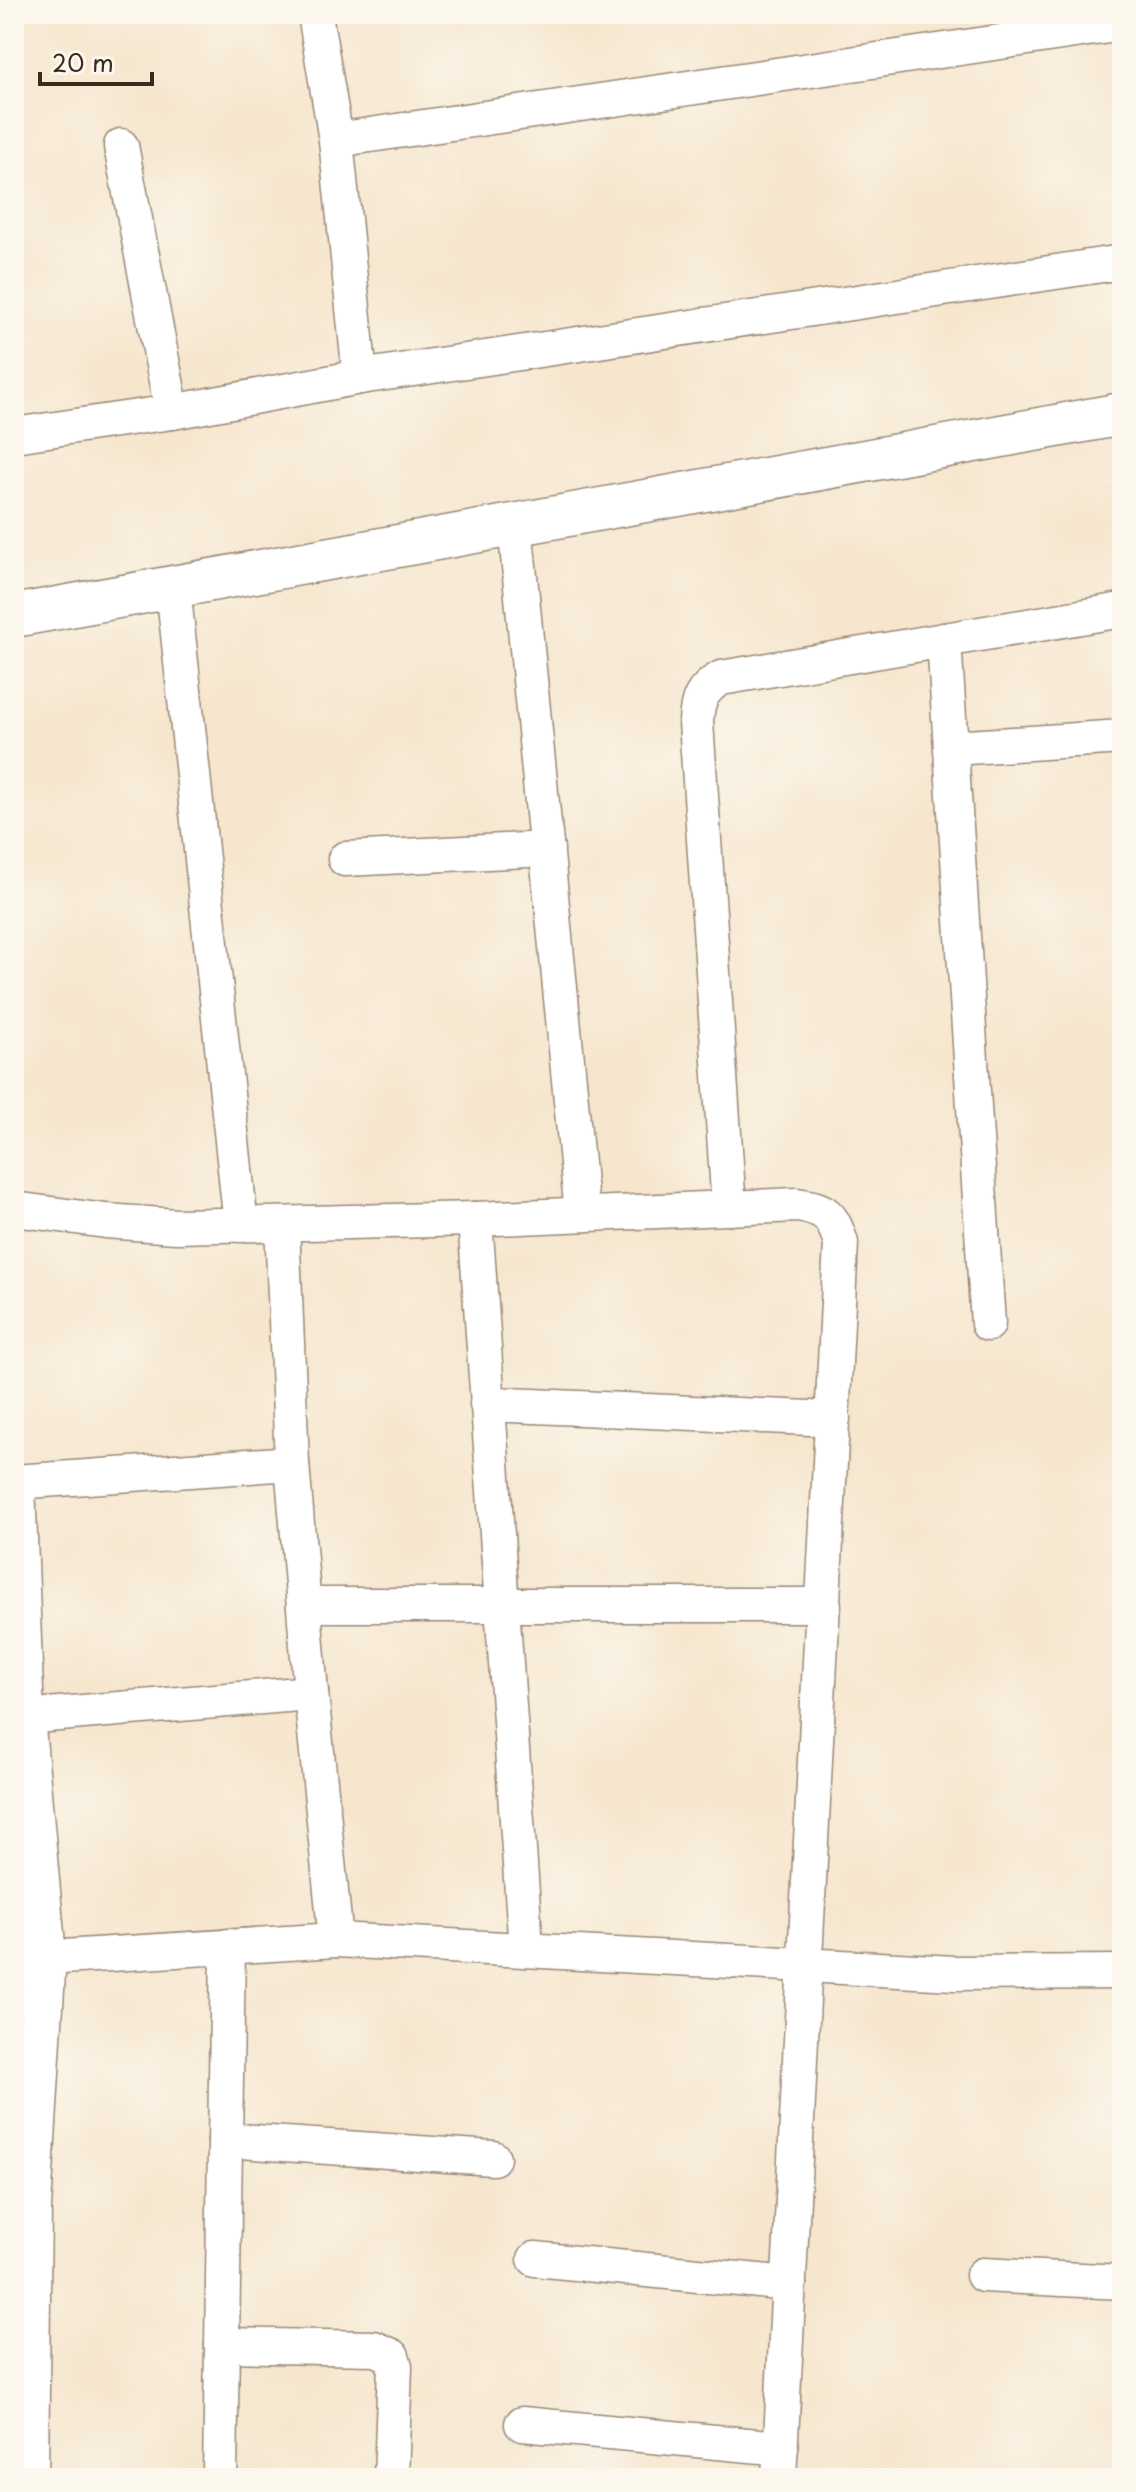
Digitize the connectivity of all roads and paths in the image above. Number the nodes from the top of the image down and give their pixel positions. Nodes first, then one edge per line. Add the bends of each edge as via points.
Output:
1 (315, 14) edge
2 (1122, 24) edge
3 (336, 140) junction
4 (121, 146) dead end
5 (1122, 262) edge
6 (360, 377) junction
7 (172, 412) junction
8 (1122, 414) edge
9 (14, 435) edge
10 (515, 525) junction
11 (173, 587) junction
12 (1122, 610) edge
13 (14, 616) edge
14 (944, 640) junction
15 (1122, 737) edge
16 (952, 748) junction
17 (547, 849) junction
18 (345, 859) dead end
19 (729, 1208) junction
20 (14, 1209) edge
21 (582, 1214) junction
22 (475, 1219) junction
23 (282, 1224) junction
24 (241, 1225) junction
25 (988, 1324) dead end
26 (487, 1404) junction
27 (833, 1419) junction
28 (292, 1463) junction
29 (14, 1484) edge
30 (304, 1605) junction
31 (501, 1605) junction
32 (824, 1605) junction
33 (17, 1674) edge
34 (311, 1693) junction
35 (23, 1717) junction
36 (336, 1940) junction
37 (228, 1946) junction
38 (526, 1950) junction
39 (29, 1958) edge
40 (1122, 1964) edge
41 (807, 1965) junction
42 (1122, 1972) edge
43 (225, 2140) junction
44 (493, 2158) dead end
45 (22, 2207) edge
46 (535, 2259) dead end
47 (983, 2275) dead end
48 (1122, 2282) edge
49 (789, 2284) junction
50 (222, 2345) junction
51 (21, 2403) edge
52 (522, 2424) dead end
53 (780, 2463) edge
54 (27, 2478) edge
55 (220, 2478) edge
56 (391, 2478) edge

1 - 3 street
2 - 3 street
3 - 6 street
4 - 7 street
5 - 6 street
6 - 7 street
7 - 9 street
8 - 10 street
10 - 11 street
10 - 17 street
11 - 13 street
11 - 24 street
12 - 14 street
14 - 16 street
14 - 19 street via 721,678 706,687 697,703
15 - 16 street
16 - 25 street
17 - 18 street
17 - 21 street
19 - 21 street
19 - 27 street via 818,1207 834,1220 841,1243
20 - 24 street via 176,1226
21 - 22 street
22 - 23 street
22 - 26 street
23 - 24 street
23 - 28 street
26 - 27 street
26 - 31 street
27 - 32 street
28 - 29 street
28 - 30 street
29 - 33 street
30 - 31 street
30 - 34 street
31 - 32 street
31 - 38 street
32 - 41 street
33 - 35 street
34 - 35 street
34 - 36 street
35 - 39 street
36 - 37 street
36 - 38 street
37 - 39 street
37 - 43 street
38 - 41 street
39 - 45 street
40 - 42 street
41 - 42 street via 954,1973
41 - 49 street
43 - 44 street
43 - 50 street
45 - 51 street
46 - 49 street
47 - 48 street
49 - 53 street
50 - 55 street
50 - 56 street via 374,2348 392,2356
51 - 54 street
52 - 53 street

